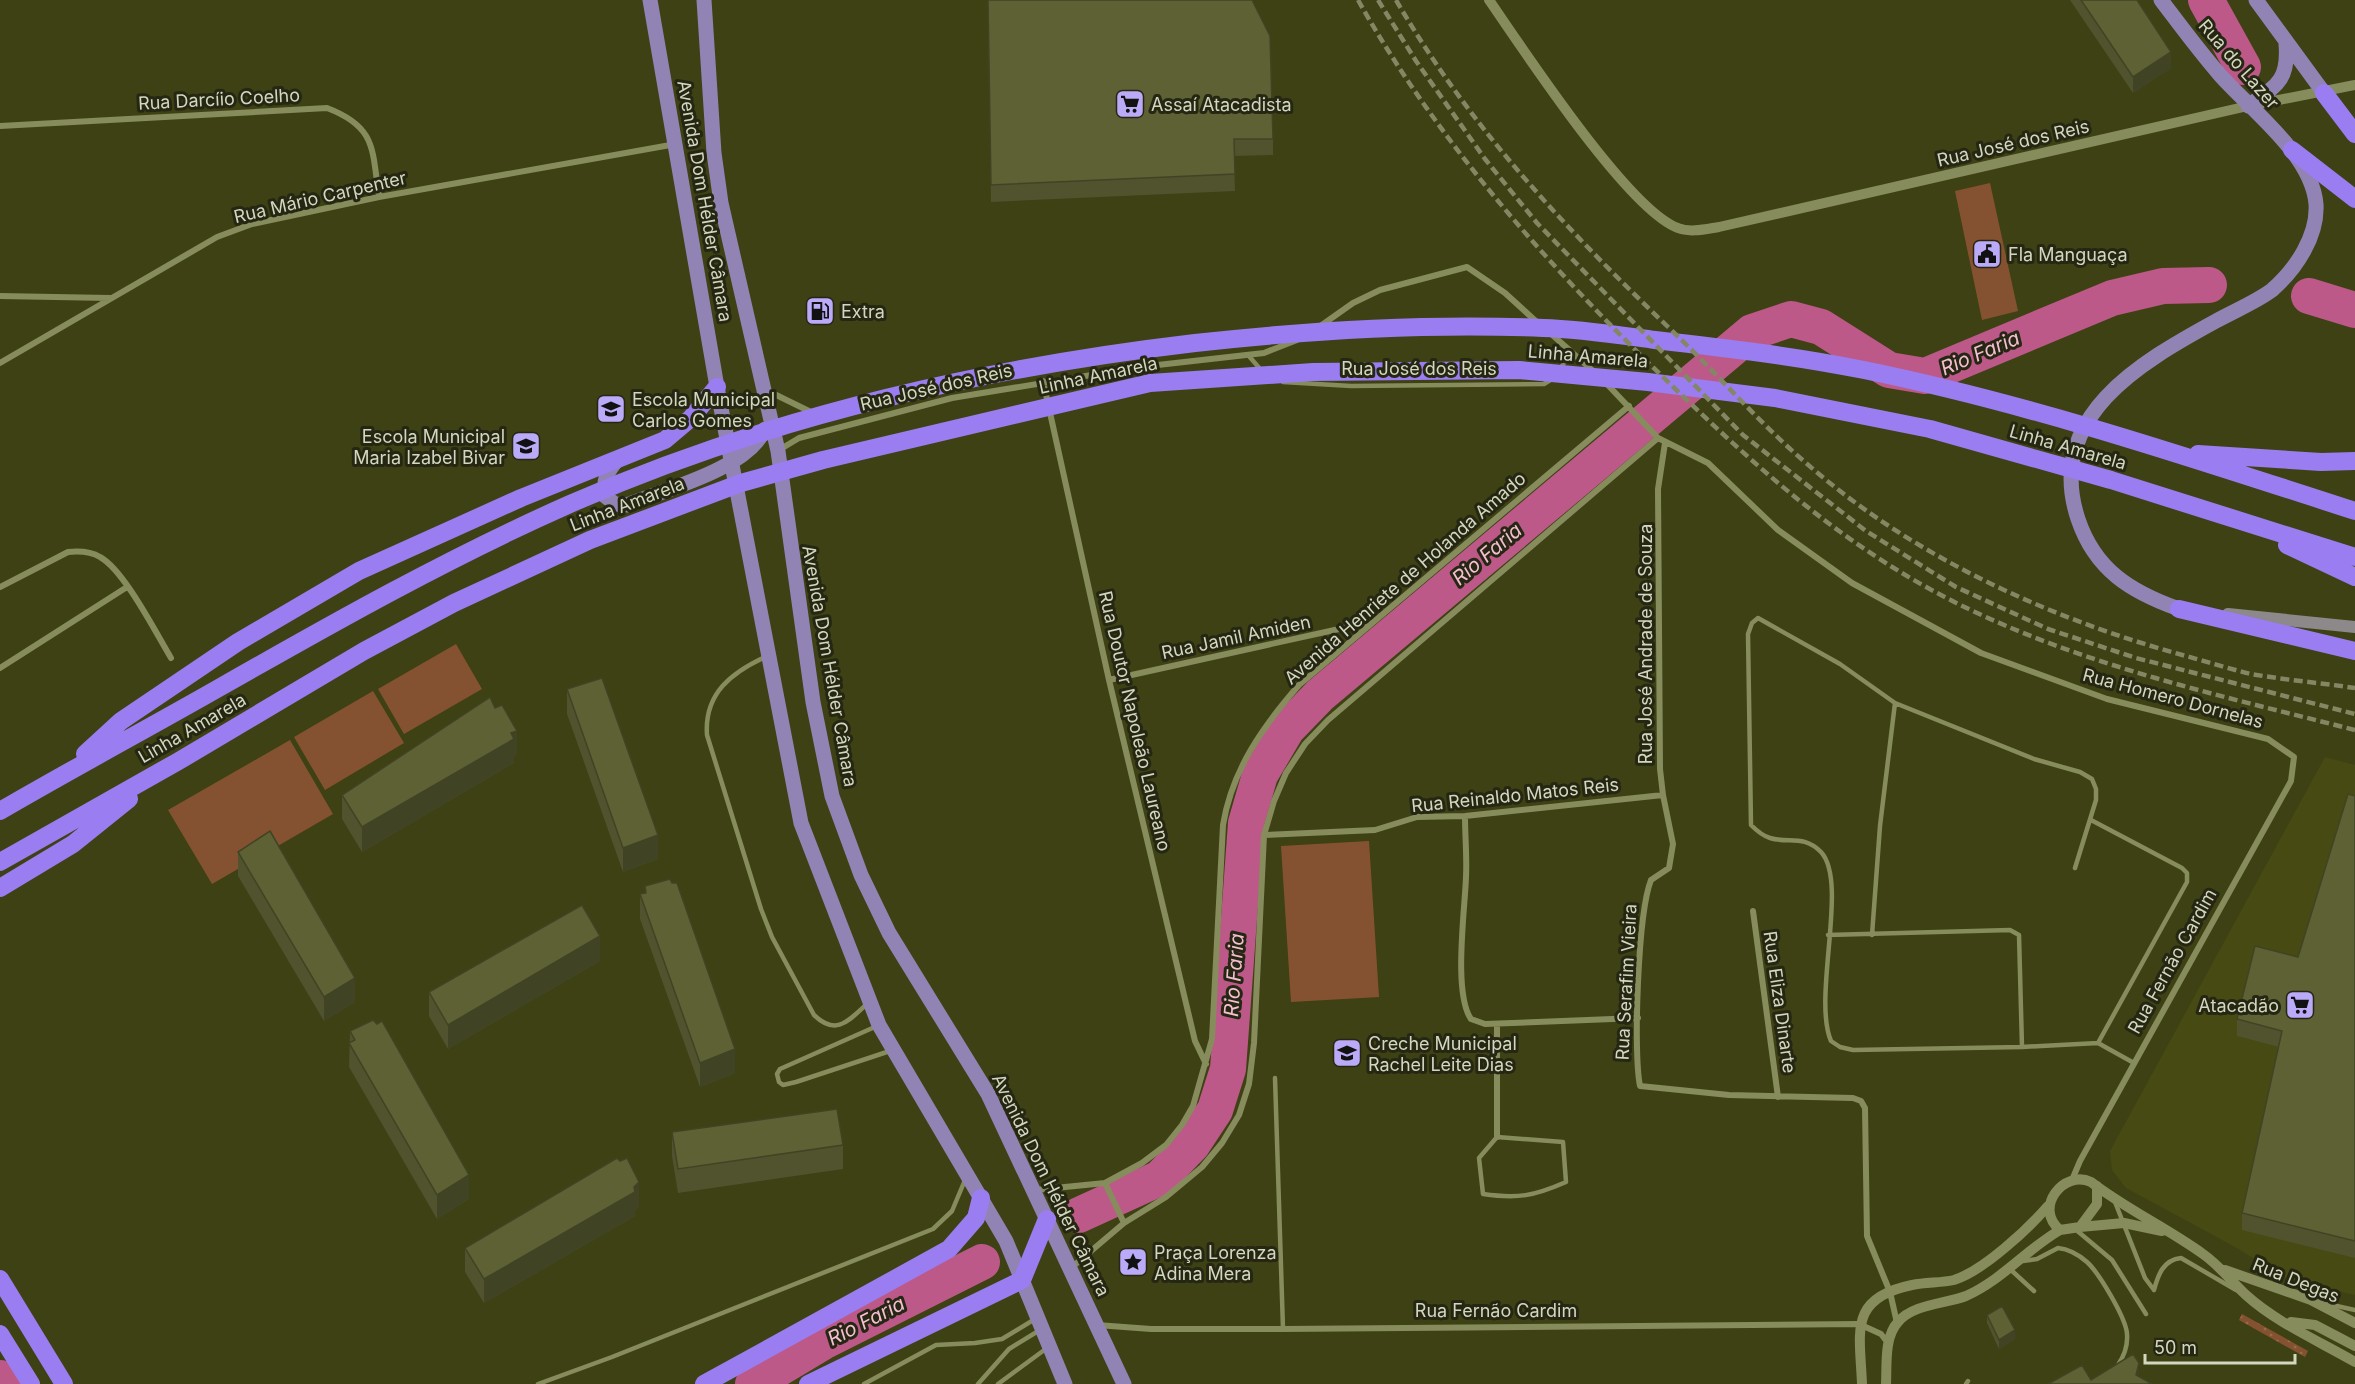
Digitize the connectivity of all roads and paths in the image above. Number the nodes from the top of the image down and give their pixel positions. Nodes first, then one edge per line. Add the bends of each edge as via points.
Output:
1 (650, 0) edge
2 (704, 0) edge
3 (1489, 0) edge
4 (2161, 0) edge
5 (2256, 0) edge
6 (2286, 44) junction
7 (2355, 85) edge
8 (2324, 93) junction
9 (2248, 106) junction
10 (0, 126) edge
11 (2355, 134) edge
12 (677, 144) junction
13 (2292, 150) junction
14 (379, 197) junction
15 (2355, 199) edge
16 (0, 296) edge
17 (111, 298) junction
18 (1572, 352) junction
19 (1248, 355) junction
20 (0, 363) edge
21 (1043, 381) junction
22 (717, 387) junction
23 (764, 389) junction
24 (1629, 406) junction
25 (771, 418) junction
26 (844, 425) junction
27 (1658, 438) junction
28 (1665, 443) junction
29 (778, 451) junction
30 (2176, 453) junction
31 (618, 459) junction
32 (2355, 460) edge
33 (733, 463) junction
34 (2355, 511) edge
35 (2226, 516) junction
36 (2355, 557) edge
37 (2355, 577) edge
38 (0, 587) edge
39 (127, 587) junction
40 (2179, 609) junction
41 (1370, 626) junction
42 (2352, 626) edge
43 (2355, 651) edge
44 (769, 655) junction
45 (171, 658) dead end
46 (0, 668) edge
47 (1109, 680) junction
48 (1895, 703) junction
49 (2294, 757) joint
50 (184, 758) junction
51 (64, 774) junction
52 (1663, 795) junction
53 (0, 811) edge
54 (1465, 816) junction
55 (2091, 820) junction
56 (1264, 835) junction
57 (0, 862) edge
58 (2075, 868) dead end
59 (1651, 880) joint
60 (0, 888) edge
61 (1753, 911) dead end
62 (1828, 935) junction
63 (1872, 935) junction
64 (870, 1002) junction
65 (1638, 1018) junction
66 (1497, 1024) junction
67 (879, 1025) junction
68 (2097, 1042) junction
69 (2022, 1047) junction
70 (893, 1050) junction
71 (2134, 1064) junction
72 (1206, 1065) junction
73 (1275, 1078) dead end
74 (1778, 1097) junction
75 (1497, 1137) junction
76 (967, 1174) junction
77 (2072, 1180) junction
78 (1105, 1183) junction
79 (2097, 1186) junction
80 (1035, 1190) junction
81 (2112, 1196) junction
82 (981, 1198) junction
83 (2048, 1206) junction
84 (1047, 1219) junction
85 (1124, 1223) junction
86 (2124, 1223) junction
87 (2077, 1228) junction
88 (2060, 1230) junction
89 (2168, 1233) junction
90 (2014, 1265) junction
91 (1070, 1269) junction
92 (2223, 1269) junction
93 (0, 1279) edge
94 (1022, 1280) junction
95 (2034, 1291) dead end
96 (1890, 1292) junction
97 (2246, 1294) junction
98 (2311, 1300) junction
99 (8, 1308) edge
100 (2355, 1310) edge
101 (2146, 1314) dead end
102 (2284, 1321) junction
103 (1897, 1323) junction
104 (2355, 1323) edge
105 (1040, 1324) junction
106 (1859, 1324) junction
107 (1097, 1325) junction
108 (1283, 1329) junction
109 (0, 1334) edge
110 (1888, 1343) junction
111 (1050, 1346) junction
112 (2355, 1346) edge
113 (2355, 1362) edge
114 (2115, 1369) edge
115 (31, 1384) edge
116 (64, 1384) edge
117 (537, 1384) edge
118 (704, 1384) edge
119 (808, 1384) edge
120 (864, 1384) edge
121 (978, 1384) edge
122 (998, 1384) edge
123 (1065, 1384) edge
124 (1124, 1384) edge
125 (1862, 1384) edge
126 (1886, 1384) edge

1 - 12 main road, Avenida Dom Hélder Câmara
2 - 23 main road, Avenida Dom Hélder Câmara via 715,163
3 - 9 street, Rua José dos Reis via 1616,172 1645,205 1679,229 1719,227
4 - 9 main road, Rua do Lazer
5 - 6 main road
6 - 8 main road
6 - 9 main road via 2285,73 2277,85
7 - 8 street, Rua José dos Reis
8 - 9 street, Rua José dos Reis
8 - 11 highway
9 - 13 main road, Rua do Lazer
10 - 14 street, Rua Darcíio Coelho via 327,108 348,116 364,129 372,149
12 - 14 street, Rua Mário Carpenter
12 - 22 main road, Avenida Dom Hélder Câmara
13 - 15 highway
13 - 40 main road, Rua do Lazer via 2310,181 2316,203 2314,227 2303,252 2271,291 2158,352 2126,378 2090,414 2071,468 2073,504 2098,557 2125,585
14 - 17 street, Rua Mário Carpenter via 252,224 225,234
16 - 17 street
17 - 20 street, Rua Mário Carpenter
18 - 19 lane, Rua José dos Reis via 1544,384 1382,386 1282,382 1270,378
18 - 19 street, Rua José dos Reis via 1505,293 1467,267 1373,293 1294,342
18 - 24 street, Rua Homero Dornelas
19 - 21 street, Rua José dos Reis
21 - 26 street, Rua José dos Reis via 952,398
21 - 47 street, Rua Doutor Napoleão Laureano
22 - 31 highway via 679,430 665,440
22 - 33 main road, Avenida Dom Hélder Câmara
23 - 25 main road, Avenida Dom Hélder Câmara
23 - 26 street, Rua José dos Reis
24 - 27 street, Rua Homero Dornelas
24 - 41 street, Avenida Henriete de Holanda Amado
25 - 29 main road, Avenida Dom Hélder Câmara
25 - 33 main road via 762,437
26 - 29 street, Rua José dos Reis via 799,438
27 - 28 street, Rua Homero Dornelas
27 - 56 street via 1328,720 1305,744 1286,773
28 - 49 street, Rua Homero Dornelas via 1708,463 1778,530 1852,583 1981,652 2107,699 2268,739
28 - 52 street, Rua José Andrade de Souza via 1658,489
29 - 80 main road, Avenida Dom Hélder Câmara via 813,702 832,796 861,875 889,933 988,1094
30 - 32 highway via 2321,462
30 - 34 highway, Linha Amarela
30 - 51 highway, Linha Amarela via 1955,391 1862,370 1768,354 1550,328 1312,330 1114,353 892,395 730,444 576,501 455,557
31 - 33 main road via 607,472 605,496 615,504 627,505
31 - 51 highway via 439,533 359,571 238,642 121,721
33 - 44 main road, Avenida Dom Hélder Câmara
35 - 36 highway, Linha Amarela
35 - 37 highway
35 - 50 highway, Linha Amarela via 1930,429 1774,398 1648,382 1519,370 1313,372 1150,383 741,483 590,540 454,603 364,651
38 - 39 street via 68,552 79,551 100,556
39 - 45 street
39 - 46 street
40 - 42 main road
40 - 43 highway
41 - 47 street, Rua Jamil Amiden via 1348,627
41 - 72 street, Avenida Henriete de Holanda Amado via 1299,685 1275,712 1254,741 1226,805 1212,1039
44 - 64 main road, Avenida Dom Hélder Câmara via 801,823
44 - 64 lane via 727,681 710,702 707,735 761,909 814,1015 825,1025 836,1026
47 - 72 street, Rua Doutor Napoleão Laureano via 1195,1041
48 - 55 lane via 2092,779 2096,800
48 - 62 lane via 1840,664 1770,623 1758,618 1752,623 1748,634 1751,825 1770,839 1800,839 1822,853 1833,888
48 - 63 lane
49 - 71 street, Rua Fernão Cardim via 2291,781
50 - 57 highway, Linha Amarela
50 - 60 highway via 73,844
51 - 53 highway, Linha Amarela
52 - 54 street, Rua Reinaldo Matos Reis
52 - 59 street, Rua José Andrade de Souza via 1673,844 1669,868
54 - 56 street, Rua Reinaldo Matos Reis via 1417,817 1374,830
54 - 66 street via 1466,876 1461,932 1464,1001 1467,1013 1478,1023
55 - 58 lane
55 - 68 lane via 2187,873 2187,882
56 - 85 street via 1254,1043 1249,1084 1239,1115 1202,1167 1166,1197
59 - 65 street, Rua Serafim Vieira via 1643,923
61 - 74 street, Rua Eliza Dinarte
62 - 63 lane
62 - 69 lane via 1824,1018 1831,1041 1840,1047
63 - 69 lane via 2010,930 2019,935
64 - 67 main road, Avenida Dom Hélder Câmara
65 - 66 street
65 - 74 street, Rua Serafim Vieira via 1640,1086
66 - 75 street
67 - 70 main road, Avenida Dom Hélder Câmara
67 - 70 lane via 780,1069 778,1082 796,1082
68 - 69 lane
68 - 71 lane
70 - 76 main road, Avenida Dom Hélder Câmara
71 - 77 street, Rua Fernão Cardim
72 - 78 street, Avenida Henriete de Holanda Amado via 1193,1106 1166,1145
73 - 108 lane
74 - 96 street via 1861,1101 1867,1236
75 - 75 lane via 1479,1158 1483,1194 1513,1199 1540,1194 1566,1182 1563,1142
76 - 82 main road, Avenida Dom Hélder Câmara
76 - 117 lane via 952,1211 933,1229
77 - 79 street via 2085,1179
77 - 83 street
78 - 80 street, Avenida Henriete de Holanda Amado
78 - 85 street
79 - 81 street, Rua Degas
79 - 87 street via 2097,1204
80 - 84 main road, Avenida Dom Hélder Câmara
81 - 86 lane
81 - 89 street, Rua Degas
82 - 94 main road, Avenida Dom Hélder Câmara via 1006,1241
82 - 118 highway via 976,1218 949,1249
83 - 88 street via 2053,1225
83 - 96 street via 2023,1233 1954,1280 1909,1285
84 - 91 main road, Avenida Dom Hélder Câmara
84 - 94 highway
85 - 91 street
86 - 87 street, Rua Degas
86 - 89 street, Rua Degas
86 - 97 lane via 2145,1278 2154,1290 2164,1267 2181,1258 2216,1281
87 - 88 street
87 - 101 lane via 2112,1260
88 - 90 street
89 - 92 street, Rua Degas
90 - 95 lane
90 - 103 street via 1966,1295 1916,1311
90 - 114 lane via 2062,1248 2089,1265 2124,1320 2126,1348
91 - 107 main road, Avenida Dom Hélder Câmara
92 - 97 street, Rua Degas
92 - 98 street, Rua Degas
93 - 99 highway
94 - 105 main road, Avenida Dom Hélder Câmara
94 - 119 highway
96 - 103 street
96 - 106 street via 1870,1304
97 - 102 street, Rua Degas
98 - 100 lane
98 - 104 street, Rua Degas
99 - 116 highway
102 - 112 street via 2315,1325
102 - 113 street, Rua Degas
103 - 110 street
105 - 111 main road, Avenida Dom Hélder Câmara
105 - 120 lane via 1002,1339 936,1345
105 - 121 lane via 1009,1349
106 - 108 street, Rua Fernão Cardim
106 - 110 street via 1881,1334
106 - 125 street
107 - 108 street, Rua Fernão Cardim
107 - 124 main road, Avenida Dom Hélder Câmara
109 - 115 highway
110 - 126 street
111 - 122 lane
111 - 123 main road, Avenida Dom Hélder Câmara

